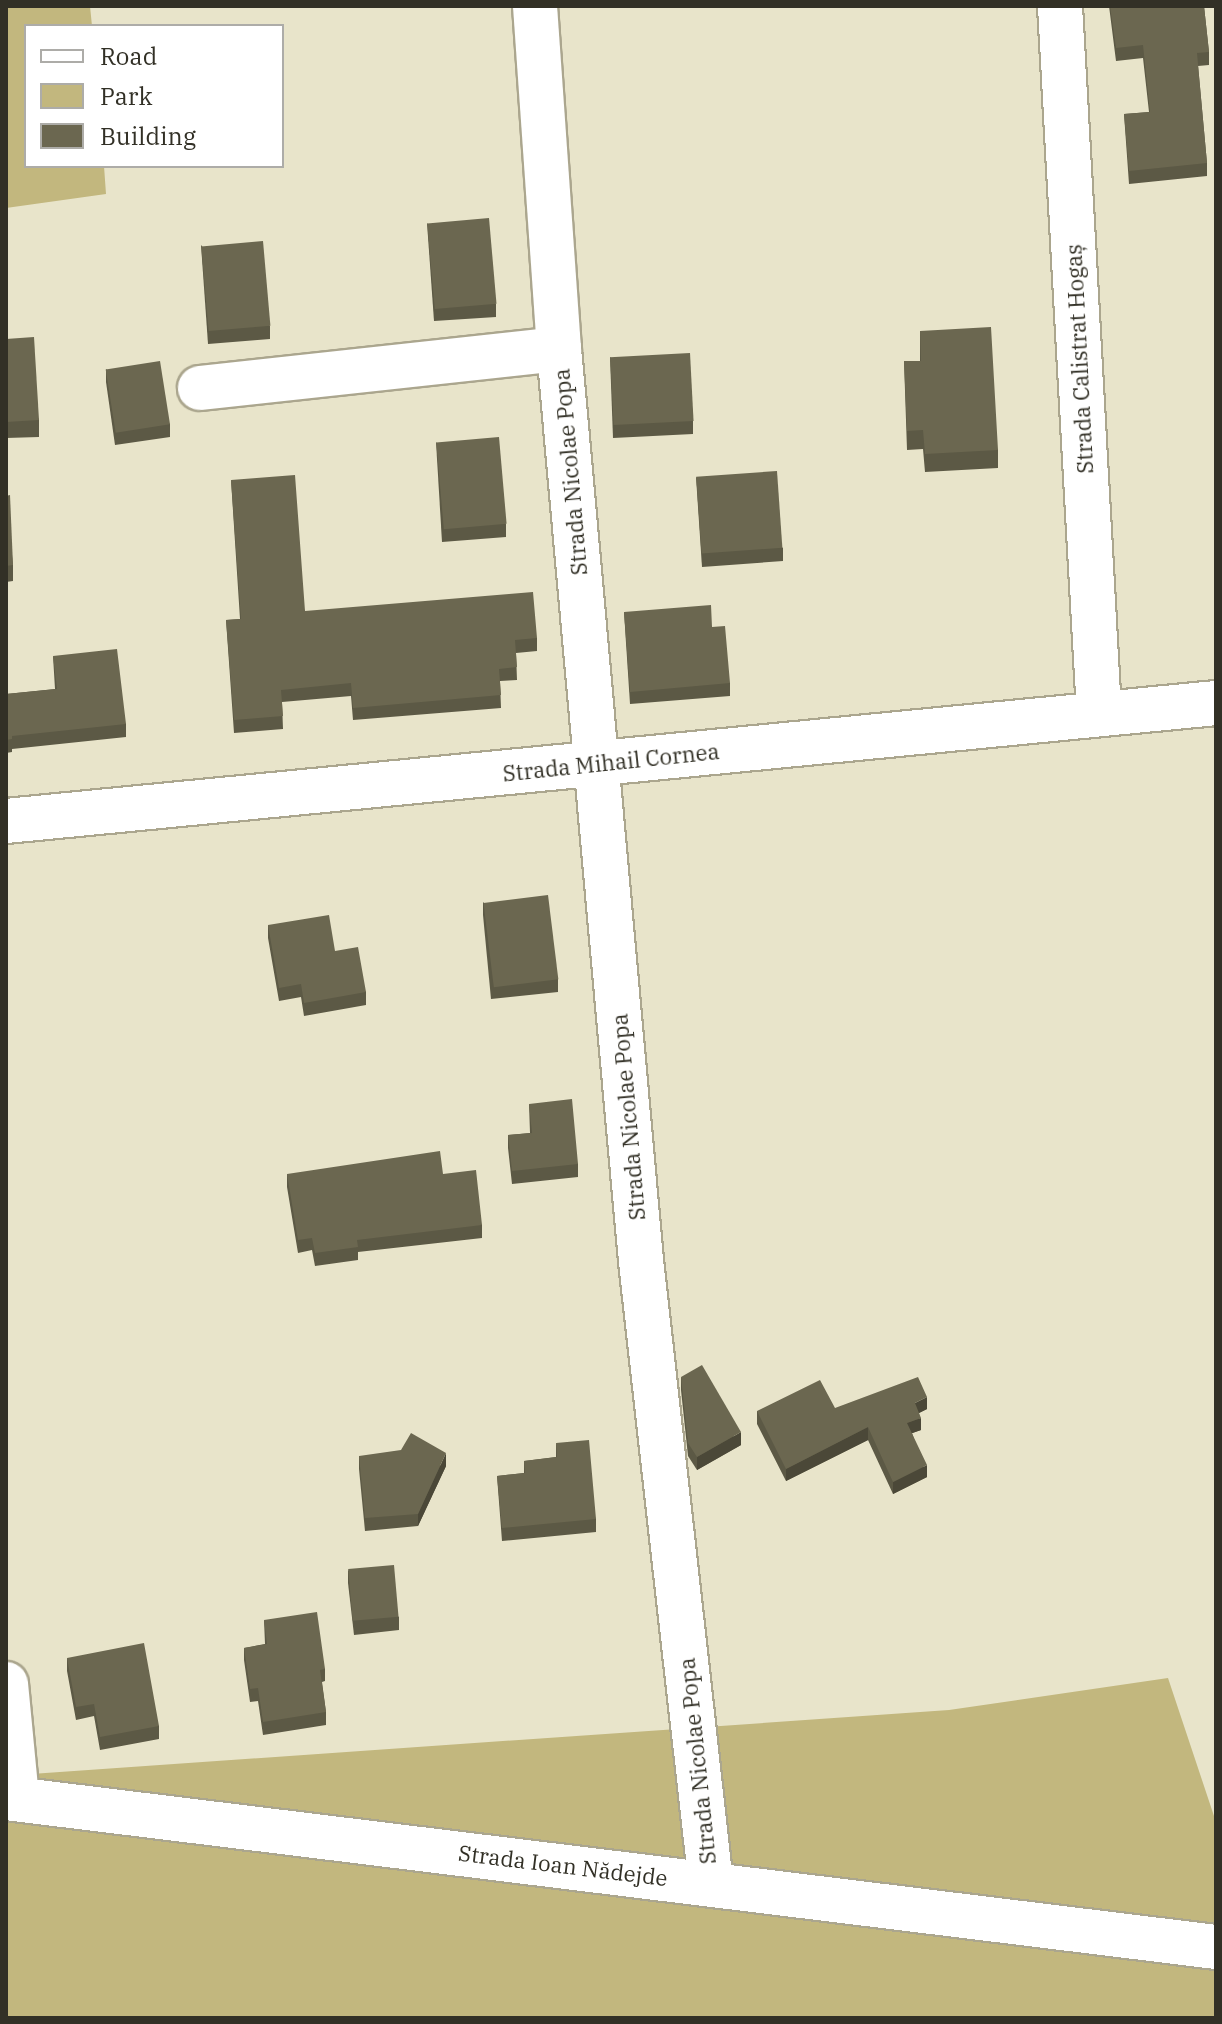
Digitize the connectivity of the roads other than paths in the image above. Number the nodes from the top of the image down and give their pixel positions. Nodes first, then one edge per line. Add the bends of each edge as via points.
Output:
1 (535, 6) edge
2 (1060, 6) edge
3 (559, 349) junction
4 (200, 388) dead end
5 (1216, 703) edge
6 (1099, 713) junction
7 (595, 764) junction
8 (6, 821) edge
9 (6, 1684) edge
10 (12, 1798) edge
11 (711, 1884) junction
12 (1216, 1947) edge

1 - 3 street, Strada Nicolae Popa
2 - 6 street, Strada Calistrat Hogaș
3 - 4 street, Strada Nicolae Popa
3 - 7 street, Strada Nicolae Popa
5 - 6 street, Strada Mihail Cornea
6 - 7 street, Strada Mihail Cornea
7 - 8 street, Strada Mihail Cornea
7 - 11 street, Strada Nicolae Popa via 641,1261
9 - 10 street
10 - 11 street, Strada Ioan Nădejde
11 - 12 street, Strada Ioan Nădejde

